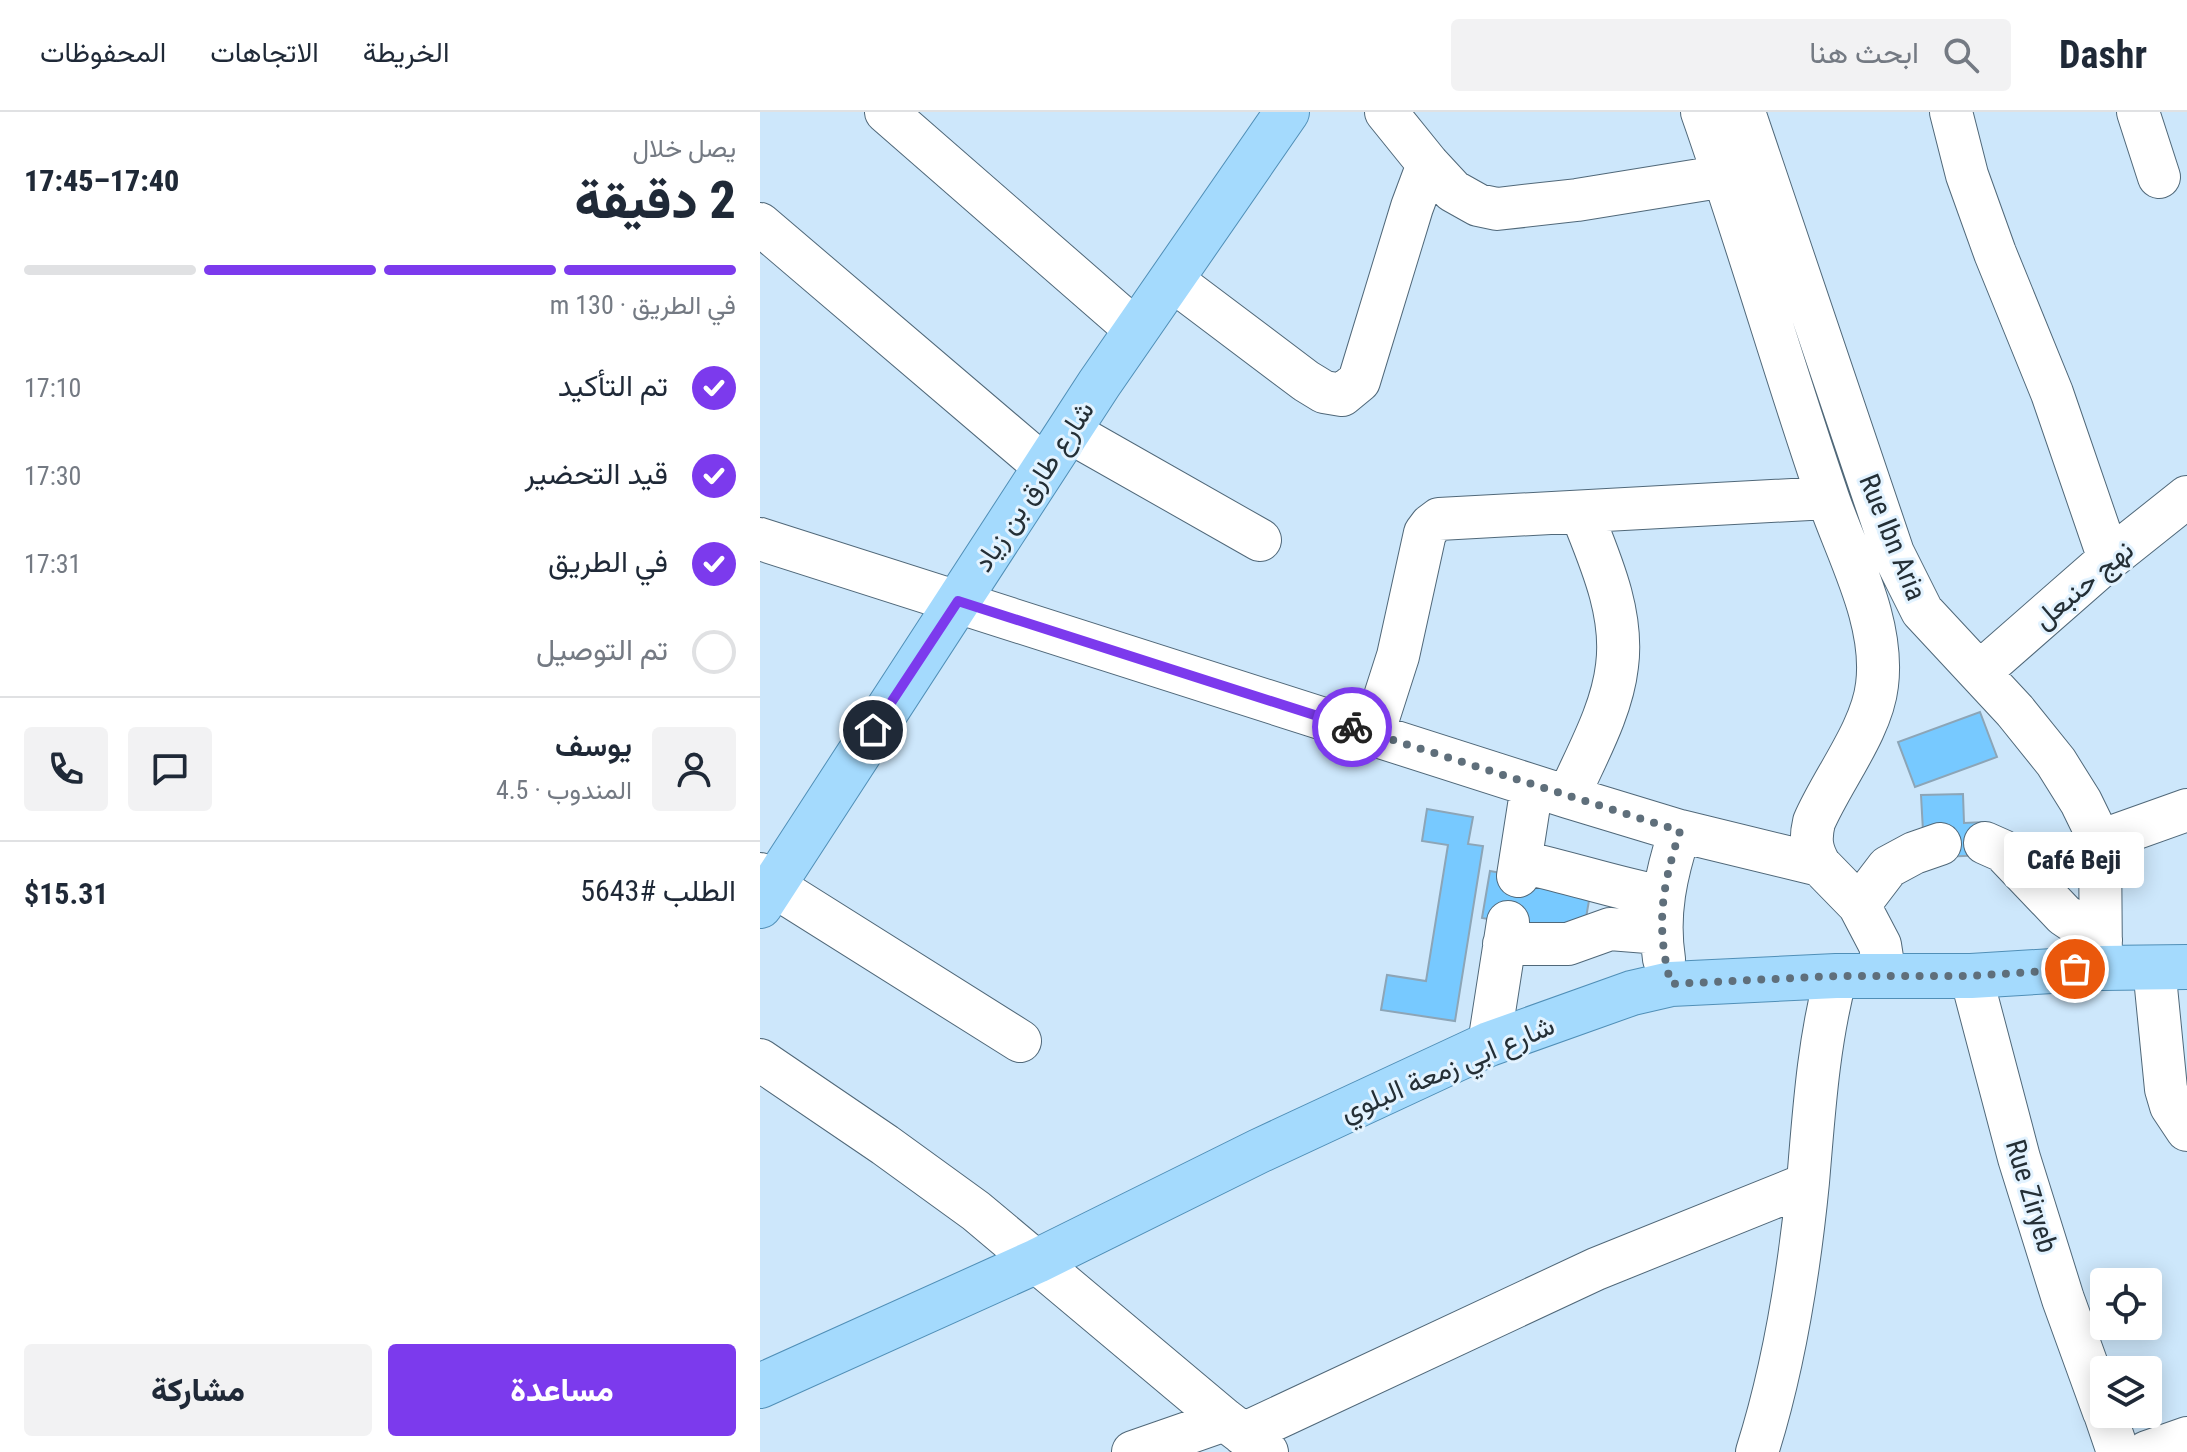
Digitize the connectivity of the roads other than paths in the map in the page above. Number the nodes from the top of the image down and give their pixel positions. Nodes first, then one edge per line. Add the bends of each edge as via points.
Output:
1 (886, 112) edge
2 (1287, 112) edge
3 (1386, 112) edge
4 (1702, 112) edge
5 (1744, 112) edge
6 (1951, 112) edge
7 (2138, 112) edge
8 (1428, 164) junction
9 (1725, 176) junction
10 (2159, 177) dead end
11 (760, 224) edge
12 (1172, 280) junction
13 (1136, 330) junction
14 (1068, 431) junction
15 (1045, 467) junction
16 (2187, 497) edge
17 (1828, 498) junction
18 (1581, 512) junction
19 (760, 539) edge
20 (1260, 540) dead end
21 (2109, 559) junction
22 (958, 601) junction
23 (1980, 672) junction
24 (1373, 734) junction
25 (1550, 792) junction
26 (2187, 810) edge
27 (1680, 831) junction
28 (2100, 841) junction
29 (1985, 843) dead end
30 (1940, 844) dead end
31 (1820, 865) junction
32 (764, 888) edge
33 (1617, 888) junction
34 (1859, 905) junction
35 (1661, 915) junction
36 (1610, 929) junction
37 (2101, 954) junction
38 (2170, 967) edge
39 (1836, 976) junction
40 (1971, 976) junction
41 (1885, 977) junction
42 (1671, 984) junction
43 (1020, 1041) dead end
44 (1489, 1044) junction
45 (760, 1060) edge
46 (2187, 1130) edge
47 (1807, 1184) junction
48 (1037, 1261) junction
49 (2090, 1374) edge
50 (760, 1386) edge
51 (2109, 1428) edge
52 (1245, 1435) edge
53 (2187, 1438) edge
54 (1133, 1452) edge
55 (1757, 1452) edge
56 (2118, 1452) edge
57 (2147, 1452) edge

1 - 13 street
2 - 12 main road, شارع طارق بن زياد
3 - 8 street
4 - 9 street, Rue Ibn Aria
5 - 23 street, Rue Ibn Aria via 1893,553 1922,611
6 - 21 street via 1976,201 2052,393
7 - 10 street
8 - 9 street via 1463,198 1497,209
8 - 12 street via 1359,381 1342,395 1306,381
9 - 17 street, Rue Ibn Aria
11 - 15 street
12 - 13 main road, شارع طارق بن زياد
13 - 14 main road, شارع طارق بن زياد
14 - 15 main road, شارع طارق بن زياد
14 - 20 street
15 - 22 main road, شارع طارق بن زياد
16 - 21 street, نهج حنبعل
17 - 18 street
17 - 31 street, Rue Ibn Aria via 1869,610 1877,686 1864,727 1814,822 1810,837
18 - 24 street via 1452,517 1431,525
18 - 25 street via 1613,607 1617,666 1611,693
19 - 22 street
21 - 23 street, نهج حنبعل
22 - 24 street
22 - 32 main road, شارع طارق بن زياد
23 - 28 street, Rue Ibn Aria via 2056,762
24 - 25 street
25 - 27 street
25 - 33 street via 1520,869 1570,872
26 - 28 street
27 - 31 street
27 - 35 street
28 - 37 street, Rue Ibn Aria
29 - 37 street via 2003,851
30 - 34 street via 1888,867
31 - 34 street
32 - 43 street
33 - 35 street
33 - 36 street
34 - 41 street via 1880,945
35 - 36 street
35 - 42 street
36 - 44 street via 1568,944 1506,933
37 - 38 main road, شارع ابي زمعة البلوي
37 - 40 main road, شارع ابي زمعة البلوي
38 - 46 street via 2166,1089
39 - 41 main road, شارع ابي زمعة البلوي
39 - 42 main road, شارع ابي زمعة البلوي
39 - 47 street via 1817,1069
40 - 41 main road, شارع ابي زمعة البلوي
40 - 49 street, Rue Ziryeb via 2019,1158
42 - 44 main road, شارع ابي زمعة البلوي
44 - 48 main road, شارع ابي زمعة البلوي
45 - 48 street via 976,1211
47 - 52 street via 1596,1269
47 - 55 street via 1784,1352
48 - 50 main road, شارع ابي زمعة البلوي
48 - 52 street
51 - 56 street, Rue Ziryeb
52 - 54 street
53 - 57 street

